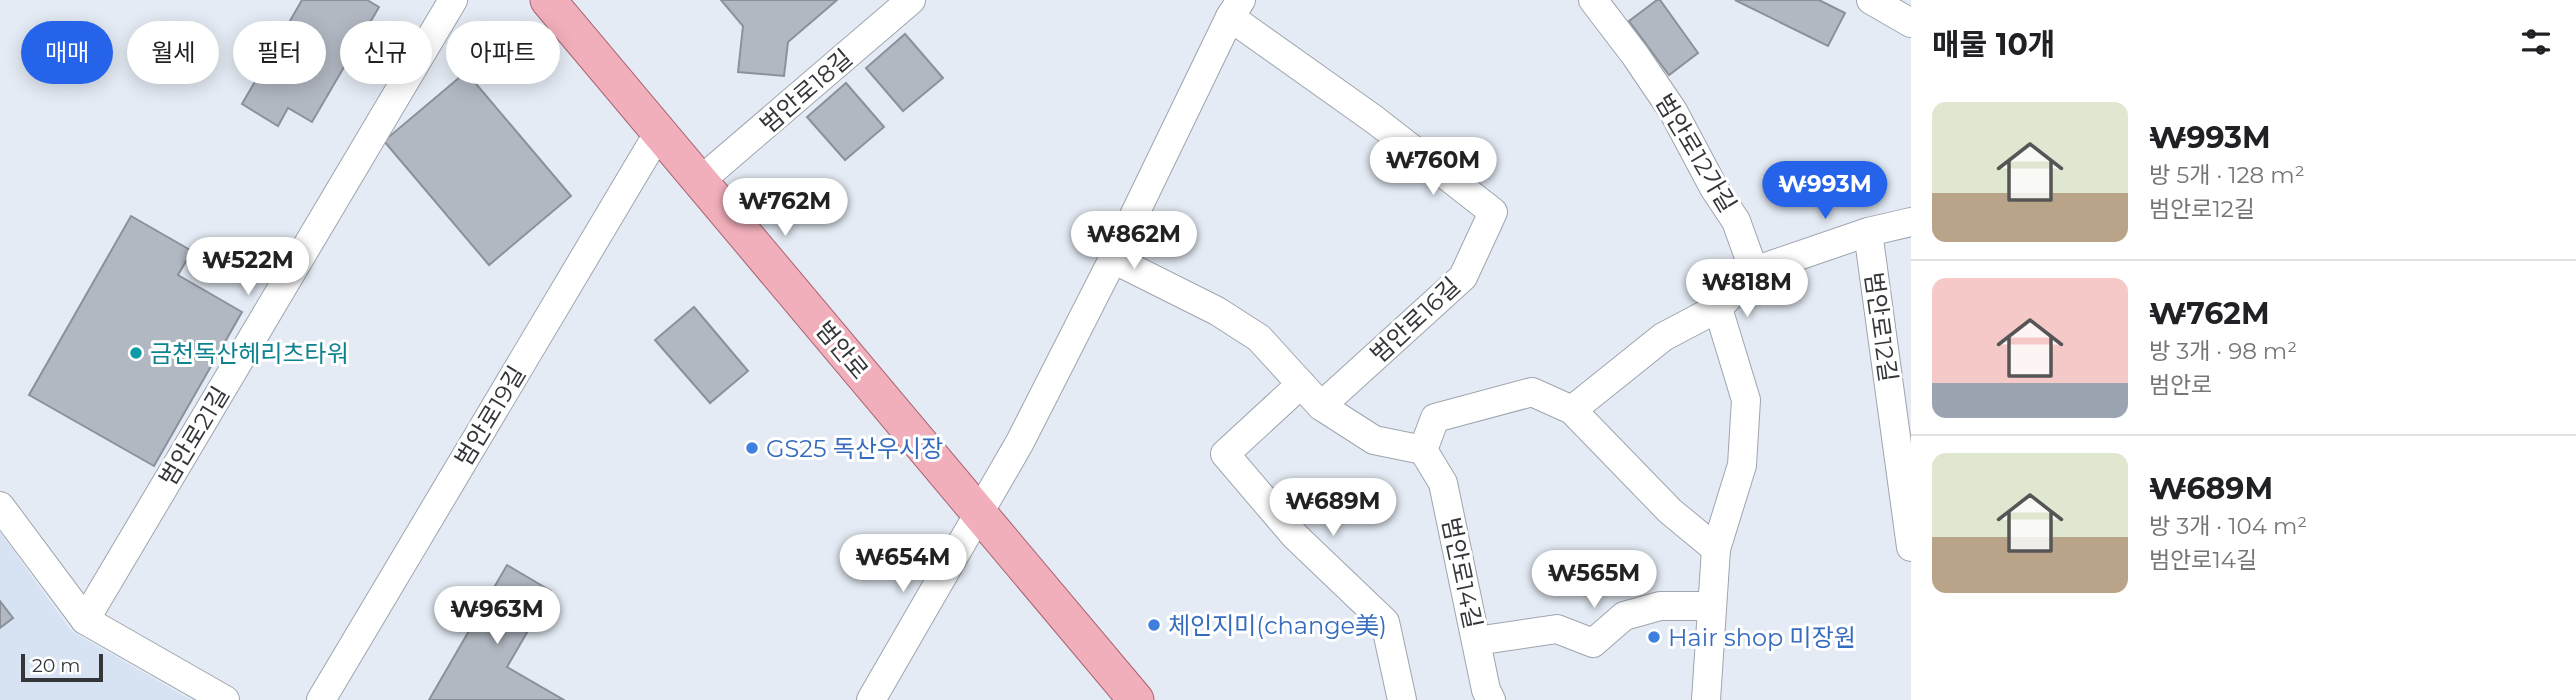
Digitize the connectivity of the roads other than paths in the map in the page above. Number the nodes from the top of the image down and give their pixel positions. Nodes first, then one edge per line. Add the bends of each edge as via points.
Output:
1 (453, 0) edge
2 (548, 0) edge
3 (911, 0) edge
4 (1593, 0) edge
5 (1871, 0) edge
6 (1235, 8) edge
7 (1911, 23) edge
8 (659, 132) junction
9 (700, 181) junction
10 (1911, 222) edge
11 (1868, 232) junction
12 (1113, 259) junction
13 (1754, 271) junction
14 (1718, 308) junction
15 (1301, 384) junction
16 (1321, 406) junction
17 (1572, 410) junction
18 (1423, 450) junction
19 (0, 506) edge
20 (978, 512) junction
21 (1911, 547) edge
22 (1716, 549) junction
23 (1712, 606) junction
24 (85, 620) junction
25 (1476, 640) junction
26 (225, 700) edge
27 (321, 700) edge
28 (871, 700) edge
29 (1136, 700) edge
30 (1402, 700) edge
31 (1491, 700) edge
32 (1706, 700) edge

1 - 24 street, 범안로21길
2 - 8 main road, 범안로
3 - 9 street, 범안로18길
4 - 13 street, 범안로12가길 via 1673,111 1736,221
5 - 7 street
6 - 12 street, 범안로16길
6 - 16 street, 범안로16길 via 1493,212 1463,277
8 - 9 main road, 범안로
8 - 27 street, 범안로19길
9 - 20 main road, 범안로
10 - 11 street, 범안로12길
11 - 13 street, 범안로12길
11 - 21 street, 범안로12길
12 - 15 street via 1217,311 1259,338
12 - 20 street, 범안로16길 via 1020,442
13 - 14 street
14 - 17 street via 1663,337
14 - 22 street via 1746,400 1742,465
15 - 16 street
15 - 30 street via 1225,454 1295,536 1385,622
16 - 18 street via 1374,440
17 - 18 street via 1532,392 1482,405 1435,418
17 - 22 street via 1670,511
18 - 25 street, 범안로14길 via 1443,483
19 - 24 street
20 - 28 street, 범안로16길
20 - 29 main road, 범안로
22 - 23 street
23 - 25 street via 1660,606 1624,616 1593,643 1557,629
23 - 32 street
24 - 26 street
25 - 31 street, 범안로14길

